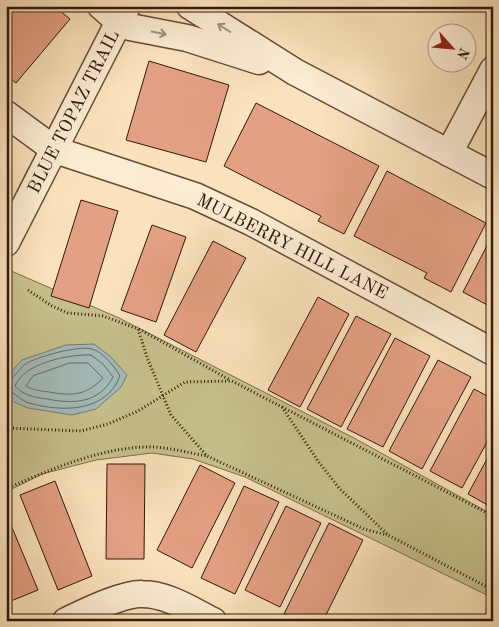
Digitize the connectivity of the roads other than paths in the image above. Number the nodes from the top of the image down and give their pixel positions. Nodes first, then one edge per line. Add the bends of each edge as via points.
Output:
1 (190, 6) edge
2 (115, 12) edge
3 (493, 70) edge
4 (295, 72) junction
5 (6, 114) edge
6 (56, 150) junction
7 (450, 153) junction
8 (493, 176) edge
9 (6, 243) edge
10 (493, 352) edge
11 (66, 621) edge
12 (213, 621) edge

4 -> 1 street
2 -> 4 street via 130,27 187,38
2 - 6 street, BLUE TOPAZ TRAIL
3 - 7 street
4 - 7 street
5 - 6 street, MULBERRY HILL LANE
6 - 9 street, BLUE TOPAZ TRAIL
6 - 10 street, MULBERRY HILL LANE via 194,196 251,222
7 - 8 street
11 - 12 street via 104,604 141,593 170,600

